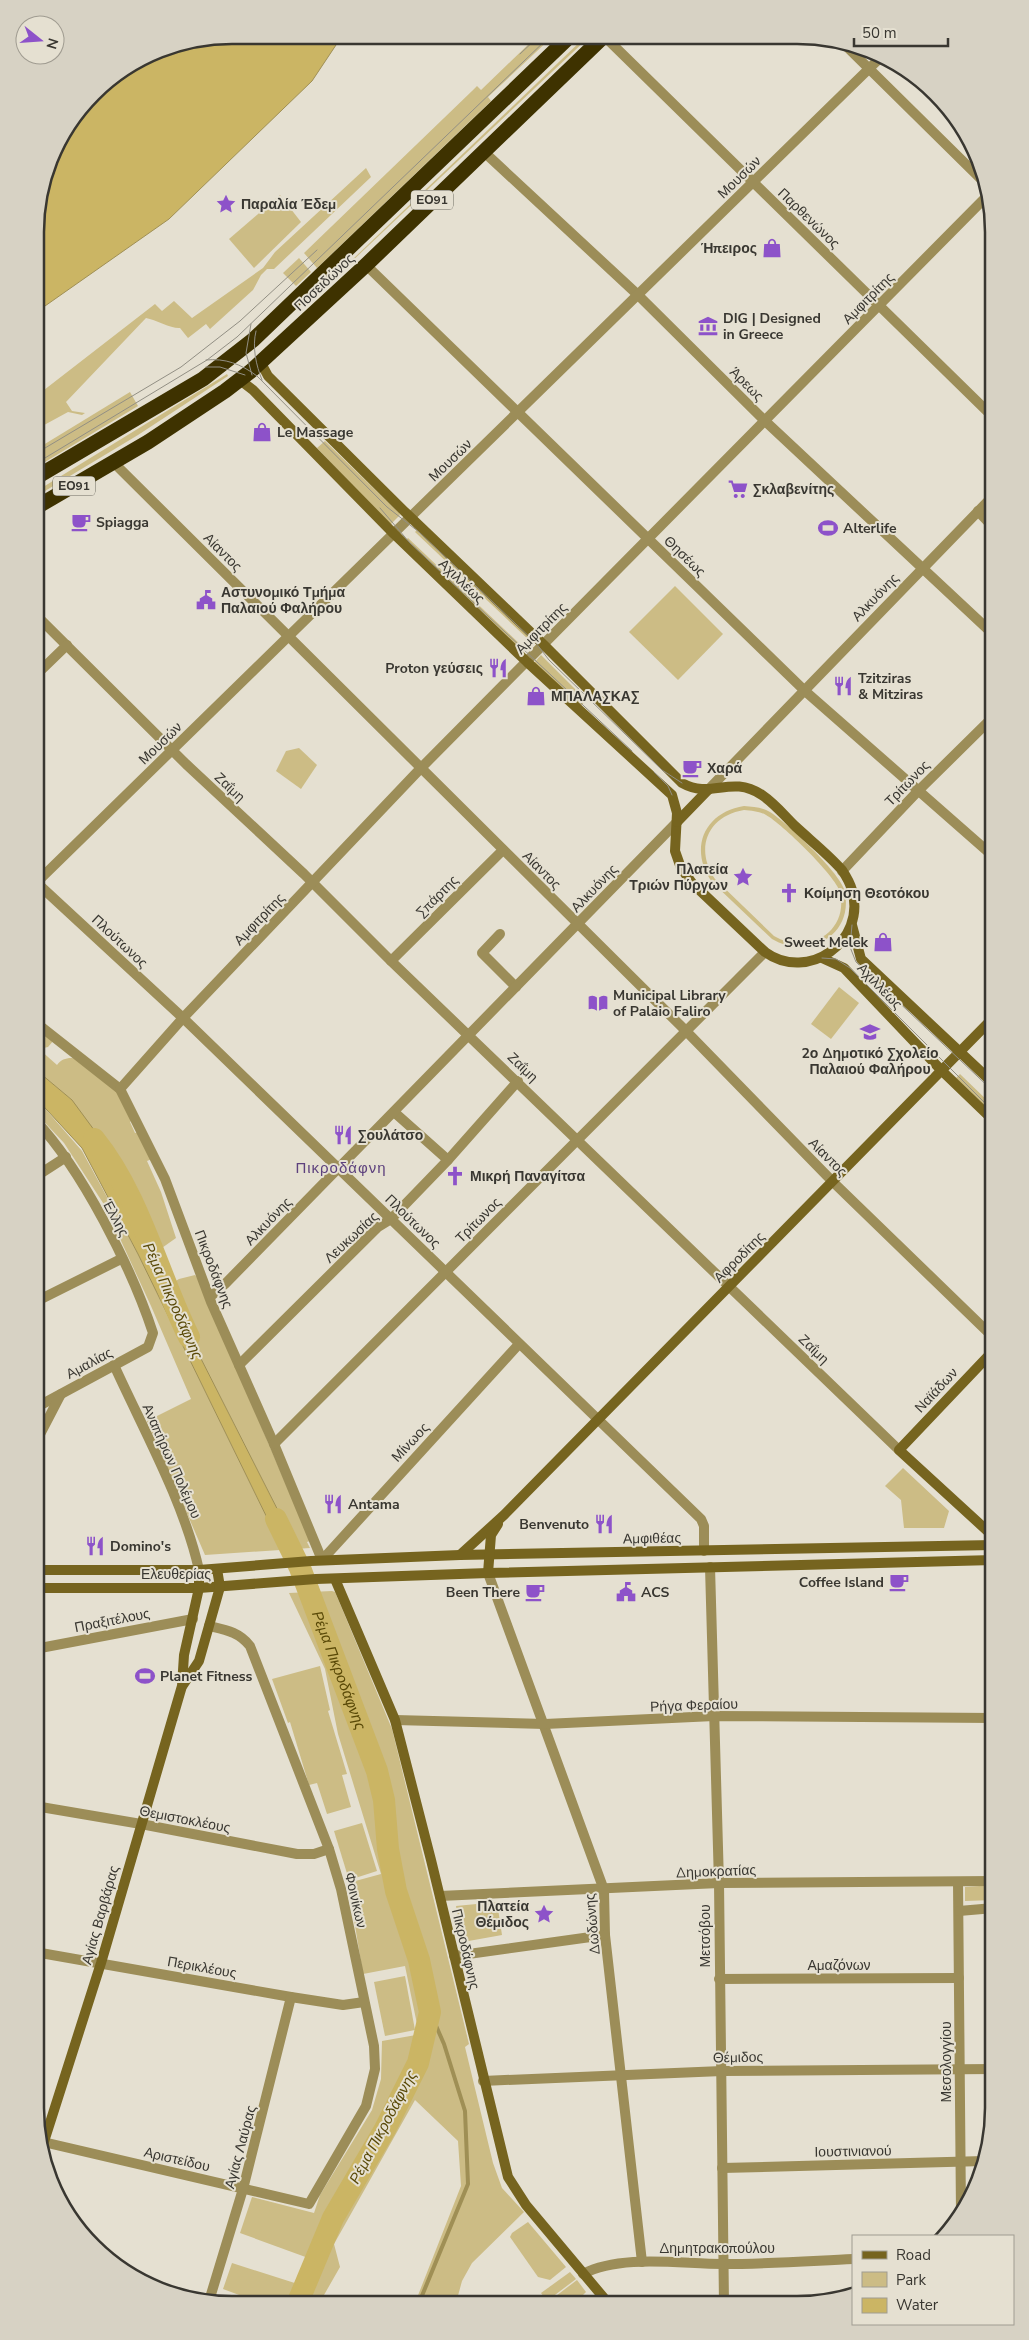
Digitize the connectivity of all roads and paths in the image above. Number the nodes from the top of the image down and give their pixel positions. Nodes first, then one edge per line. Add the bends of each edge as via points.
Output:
1 (563, 44) edge
2 (597, 44) edge
3 (611, 44) edge
4 (852, 52) edge
5 (877, 61) edge
6 (869, 69) junction
7 (482, 151) junction
8 (976, 174) edge
9 (754, 182) junction
10 (983, 200) edge
11 (366, 265) junction
12 (638, 295) junction
13 (879, 305) junction
14 (261, 363) junction
15 (240, 380) junction
16 (985, 409) edge
17 (518, 412) junction
18 (765, 421) junction
19 (113, 462) junction
20 (44, 473) edge
21 (44, 503) edge
22 (985, 507) edge
23 (978, 511) junction
24 (411, 517) junction
25 (985, 518) edge
26 (394, 534) junction
27 (648, 540) junction
28 (923, 568) junction
29 (44, 623) edge
30 (985, 627) edge
31 (288, 637) junction
32 (67, 645) junction
33 (544, 645) junction
34 (527, 662) junction
35 (44, 667) edge
36 (805, 690) junction
37 (985, 725) edge
38 (172, 750) junction
39 (421, 768) junction
40 (708, 790) junction
41 (918, 791) junction
42 (677, 822) junction
43 (985, 849) edge
44 (503, 850) junction
45 (842, 871) junction
46 (44, 875) edge
47 (312, 883) junction
48 (44, 890) edge
49 (577, 924) junction
50 (852, 925) junction
51 (500, 934) dead end
52 (765, 952) junction
53 (822, 958) junction
54 (391, 962) junction
55 (516, 988) junction
56 (183, 1018) junction
57 (985, 1026) edge
58 (44, 1029) edge
59 (686, 1032) junction
60 (470, 1035) junction
61 (961, 1051) junction
62 (942, 1071) junction
63 (985, 1075) edge
64 (518, 1082) junction
65 (120, 1089) junction
66 (394, 1112) junction
67 (985, 1112) edge
68 (44, 1129) edge
69 (578, 1140) junction
70 (66, 1157) junction
71 (448, 1160) junction
72 (337, 1170) junction
73 (44, 1171) edge
74 (833, 1182) junction
75 (391, 1219) junction
76 (122, 1259) junction
77 (445, 1272) junction
78 (730, 1286) junction
79 (210, 1297) junction
80 (44, 1298) edge
81 (985, 1329) edge
82 (152, 1340) joint
83 (519, 1344) junction
84 (985, 1359) edge
85 (239, 1365) junction
86 (114, 1366) junction
87 (62, 1394) junction
88 (44, 1403) edge
89 (598, 1420) junction
90 (44, 1427) edge
91 (274, 1444) junction
92 (899, 1450) junction
93 (504, 1515) junction
94 (985, 1529) edge
95 (985, 1545) edge
96 (704, 1551) junction
97 (460, 1555) junction
98 (488, 1555) junction
99 (985, 1560) edge
100 (316, 1561) junction
101 (710, 1567) junction
102 (217, 1569) junction
103 (44, 1570) edge
104 (199, 1570) junction
105 (488, 1573) junction
106 (334, 1578) junction
107 (220, 1587) junction
108 (44, 1588) edge
109 (199, 1588) junction
110 (193, 1619) junction
111 (209, 1626) junction
112 (44, 1647) edge
113 (182, 1686) junction
114 (714, 1716) junction
115 (985, 1718) edge
116 (394, 1720) junction
117 (545, 1724) junction
118 (44, 1808) edge
119 (142, 1824) junction
120 (329, 1849) junction
121 (985, 1881) edge
122 (958, 1882) junction
123 (719, 1883) junction
124 (604, 1890) junction
125 (440, 1896) junction
126 (985, 1909) edge
127 (959, 1911) junction
128 (605, 1935) junction
129 (44, 1954) edge
130 (454, 1956) junction
131 (101, 1963) junction
132 (959, 1978) junction
133 (719, 1979) junction
134 (291, 1997) junction
135 (364, 2002) junction
136 (985, 2069) edge
137 (959, 2070) junction
138 (722, 2071) junction
139 (621, 2076) junction
140 (483, 2080) junction
141 (45, 2133) edge
142 (47, 2146) edge
143 (977, 2161) edge
144 (960, 2162) junction
145 (722, 2168) junction
146 (243, 2189) junction
147 (961, 2201) edge
148 (308, 2204) joint
149 (852, 2259) edge
150 (642, 2262) junction
151 (724, 2264) junction
152 (583, 2274) junction
153 (211, 2295) edge
154 (602, 2296) edge
155 (724, 2296) edge

1 - 20 highway, Ποσειδώνος / ΕΟ91 via 254,340 203,379
2 - 7 highway, Ποσειδώνος / ΕΟ91
3 - 9 street, Παρθενώνος
4 - 6 street
5 - 6 street, Μουσών
6 - 8 street
6 - 9 street, Μουσών
7 - 11 highway, Ποσειδώνος / ΕΟ91
7 - 12 street, Άρεως
9 - 12 street, Μουσών
9 - 13 street, Παρθενώνος
10 - 13 street, Αμφιτρίτης
11 - 14 highway, Ποσειδώνος / ΕΟ91
11 - 17 street, Θησέως
12 - 17 street, Μουσών
12 - 18 street, Άρεως
13 - 16 street, Παρθενώνος
13 - 18 street, Αμφιτρίτης
14 - 15 highway, Ποσειδώνος / ΕΟ91
14 - 24 main road, Αχιλλέως via 268,376
15 - 19 highway, Ποσειδώνος / ΕΟ91
15 - 26 main road, Αχιλλέως
17 - 24 street, Μουσών
17 - 27 street, Θησέως
18 - 27 street, Αμφιτρίτης
18 - 28 street, Άρεως
19 - 21 highway, Ποσειδώνος / ΕΟ91
19 - 31 street, Αίαντος
22 - 23 street, Αλκυόνης
23 - 25 street
23 - 28 street, Αλκυόνης
24 - 26 street, Μουσών
24 - 33 main road, Αχιλλέως
26 - 31 street, Μουσών
26 - 34 main road, Αχιλλέως
27 - 33 street, Αμφιτρίτης
27 - 36 street, Θησέως
28 - 30 street, Άρεως
28 - 36 street, Αλκυόνης
29 - 32 street, Ζαΐμη
31 - 38 street, Μουσών
31 - 39 street, Αίαντος
32 - 35 street
32 - 38 street, Ζαΐμη
33 - 34 street, Αμφιτρίτης
33 - 40 main road, Αχιλλέως via 682,783 694,790
34 - 39 street, Αμφιτρίτης
34 - 42 main road, Αχιλλέως via 672,795
36 - 40 street, Αλκυόνης
36 - 41 street, Θησέως
37 - 41 street, Τρίτωνος
38 - 46 street, Μουσών
38 - 47 street, Ζαΐμη
39 - 44 street, Αίαντος
39 - 47 street, Αμφιτρίτης
40 - 42 main road, Αλκυόνης
40 - 45 main road via 735,786 762,794
41 - 43 street, Θησέως
41 - 45 street, Τρίτωνος
42 - 49 street, Αλκυόνης
42 - 52 main road via 675,851 686,876
44 - 49 street, Αίαντος
44 - 54 street, Σπάρτης
45 - 50 main road via 854,898
47 - 54 street, Ζαΐμη
47 - 56 street, Αμφιτρίτης
48 - 56 street, Πλούτωνος
49 - 55 street, Αλκυόνης
49 - 59 street, Αίαντος
50 - 53 main road via 843,942
50 - 61 main road, Αχιλλέως via 861,959
51 - 55 street via 482,953
52 - 53 main road via 794,963
52 - 59 street, Τρίτωνος
53 - 62 main road, Αχιλλέως via 844,968
54 - 60 street, Ζαΐμη
55 - 60 street, Αλκυόνης
56 - 65 street, Αμφιτρίτης
56 - 72 street, Πλούτωνος
57 - 61 main road, Αφροδίτης
58 - 65 street, Πικροδάφνης
59 - 69 street, Τρίτωνος
59 - 74 street, Αίαντος
60 - 64 street, Ζαΐμη
60 - 66 street, Αλκυόνης
61 - 62 main road, Αφροδίτης
61 - 63 main road, Αχιλλέως
62 - 67 main road, Αχιλλέως
62 - 74 main road, Αφροδίτης
64 - 69 street, Ζαΐμη
64 - 71 street, Λευκωσίας
65 - 79 street, Πικροδάφνης via 165,1179
66 - 71 street
66 - 72 street, Αλκυόνης
68 - 70 street, Έλλης
69 - 77 street, Τρίτωνος
69 - 78 street, Ζαΐμη
70 - 73 street
70 - 76 street, Έλλης
71 - 75 street, Λευκωσίας
72 - 75 street, Πλούτωνος
72 - 79 street, Αλκυόνης
74 - 78 main road, Αφροδίτης
74 - 81 street, Αίαντος
75 - 77 street, Πλούτωνος
75 - 85 street, Λευκωσίας via 378,1228
76 - 80 street
76 - 82 street, Έλλης via 150,1326
77 - 83 street, Πλούτωνος
77 - 91 street, Τρίτωνος
78 - 89 main road, Αφροδίτης
78 - 92 street, Ζαΐμη
79 - 85 street, Πικροδάφνης
82 - 86 street, Αμαλίας via 148,1348
83 - 89 street, Πλούτωνος
83 - 100 street, Μίνωος
84 - 92 main road, Ναϊάδων
85 - 91 street, Πικροδάφνης
86 - 87 street, Αμαλίας
86 - 104 street, Αναπήρων Πολέμου via 167,1481
87 - 88 street, Αμαλίας
87 - 90 street
89 - 93 main road, Αφροδίτης
89 - 96 street, Πλούτωνος via 701,1519
91 - 100 street, Πικροδάφνης
92 - 94 main road, Ζαΐμη
93 - 97 main road, Αφροδίτης
93 - 98 main road, Αφροδίτης via 491,1535
95 - 96 main road, Αμφιθέας
96 - 98 main road, Αμφιθέας
97 - 98 main road, Αμφιθέας
97 - 100 main road, Αμφιθέας
98 - 105 main road, Αφροδίτης
99 - 101 main road
100 - 102 main road, Ελευθερίας
101 - 105 main road
101 - 114 street, Μετσόβου
102 - 104 main road, Ελευθερίας
102 - 107 main road, Αγίας Βαρβάρας
103 - 104 main road, Ελευθερίας
104 - 109 main road, Αγίας Βαρβάρας
105 - 106 main road
105 - 117 street, Δωδώνης
106 - 107 main road, Ελευθερίας
106 - 116 main road, Πικροδάφνης
107 - 109 main road, Ελευθερίας
107 - 111 main road, Αγίας Βαρβάρας
108 - 109 main road, Ελευθερίας
109 - 110 main road, Αγίας Βαρβάρας
110 - 112 street, Πραξιτέλους
110 - 113 main road, Αγίας Βαρβάρας via 184,1655
111 - 113 main road, Αγίας Βαρβάρας via 199,1661
111 - 120 street, Φοινίκων via 233,1632 250,1646
113 - 119 main road, Αγίας Βαρβάρας
114 - 115 street, Ρήγα Φεραίου
114 - 117 street, Ρήγα Φεραίου
114 - 123 street, Μετσόβου
116 - 117 street, Ρήγα Φεραίου
116 - 125 main road, Πικροδάφνης
117 - 124 street, Δωδώνης
118 - 119 street, Θεμιστοκλέους
119 - 120 street, Θεμιστοκλέους via 297,1854 314,1854
119 - 131 main road, Αγίας Βαρβάρας
120 - 135 street, Φοινίκων via 342,1889
121 - 122 street, Δημοκρατίας
122 - 123 street, Δημοκρατίας
122 - 127 street, Μεσολογγίου
123 - 124 street, Δημοκρατίας
123 - 133 street, Μετσόβου
124 - 125 street, Δημοκρατίας
124 - 128 street, Δωδώνης
125 - 130 main road, Πικροδάφνης
126 - 127 street
127 - 132 street, Μεσολογγίου
128 - 130 street
128 - 139 street, Δωδώνης
129 - 131 street, Περικλέους
130 - 140 main road, Πικροδάφνης
131 - 134 street, Περικλέους
131 - 141 main road, Αγίας Βαρβάρας
132 - 133 street, Αμαζόνων
132 - 137 street, Μεσολογγίου
133 - 138 street, Μετσόβου
134 - 135 street, Περικλέους via 343,2005
134 - 146 street, Αγίας Λαύρας
135 - 148 street, Φοινίκων via 374,2046 372,2086 360,2118
136 - 137 street, Θέμιδος
137 - 138 street, Θέμιδος
137 - 144 street, Μεσολογγίου
138 - 139 street, Θέμιδος
138 - 145 street, Μετσόβου
139 - 140 street, Θέμιδος
139 - 150 street, Δωδώνης
140 - 152 main road, Πικροδάφνης via 508,2177 526,2205
142 - 146 street, Αριστείδου
143 - 144 street, Ιουστινιανού
144 - 145 street, Ιουστινιανού
144 - 147 street, Μεσολογγίου
145 - 151 street, Μετσόβου
146 - 148 street, Αριστείδου
146 - 153 street, Αγίας Λαύρας
149 - 151 street, Δημητρακοπούλου
150 - 151 street, Δημητρακοπούλου
150 - 152 street, Δημητρακοπούλου via 598,2266
151 - 155 street, Μετσόβου
152 - 154 main road, Πικροδάφνης

